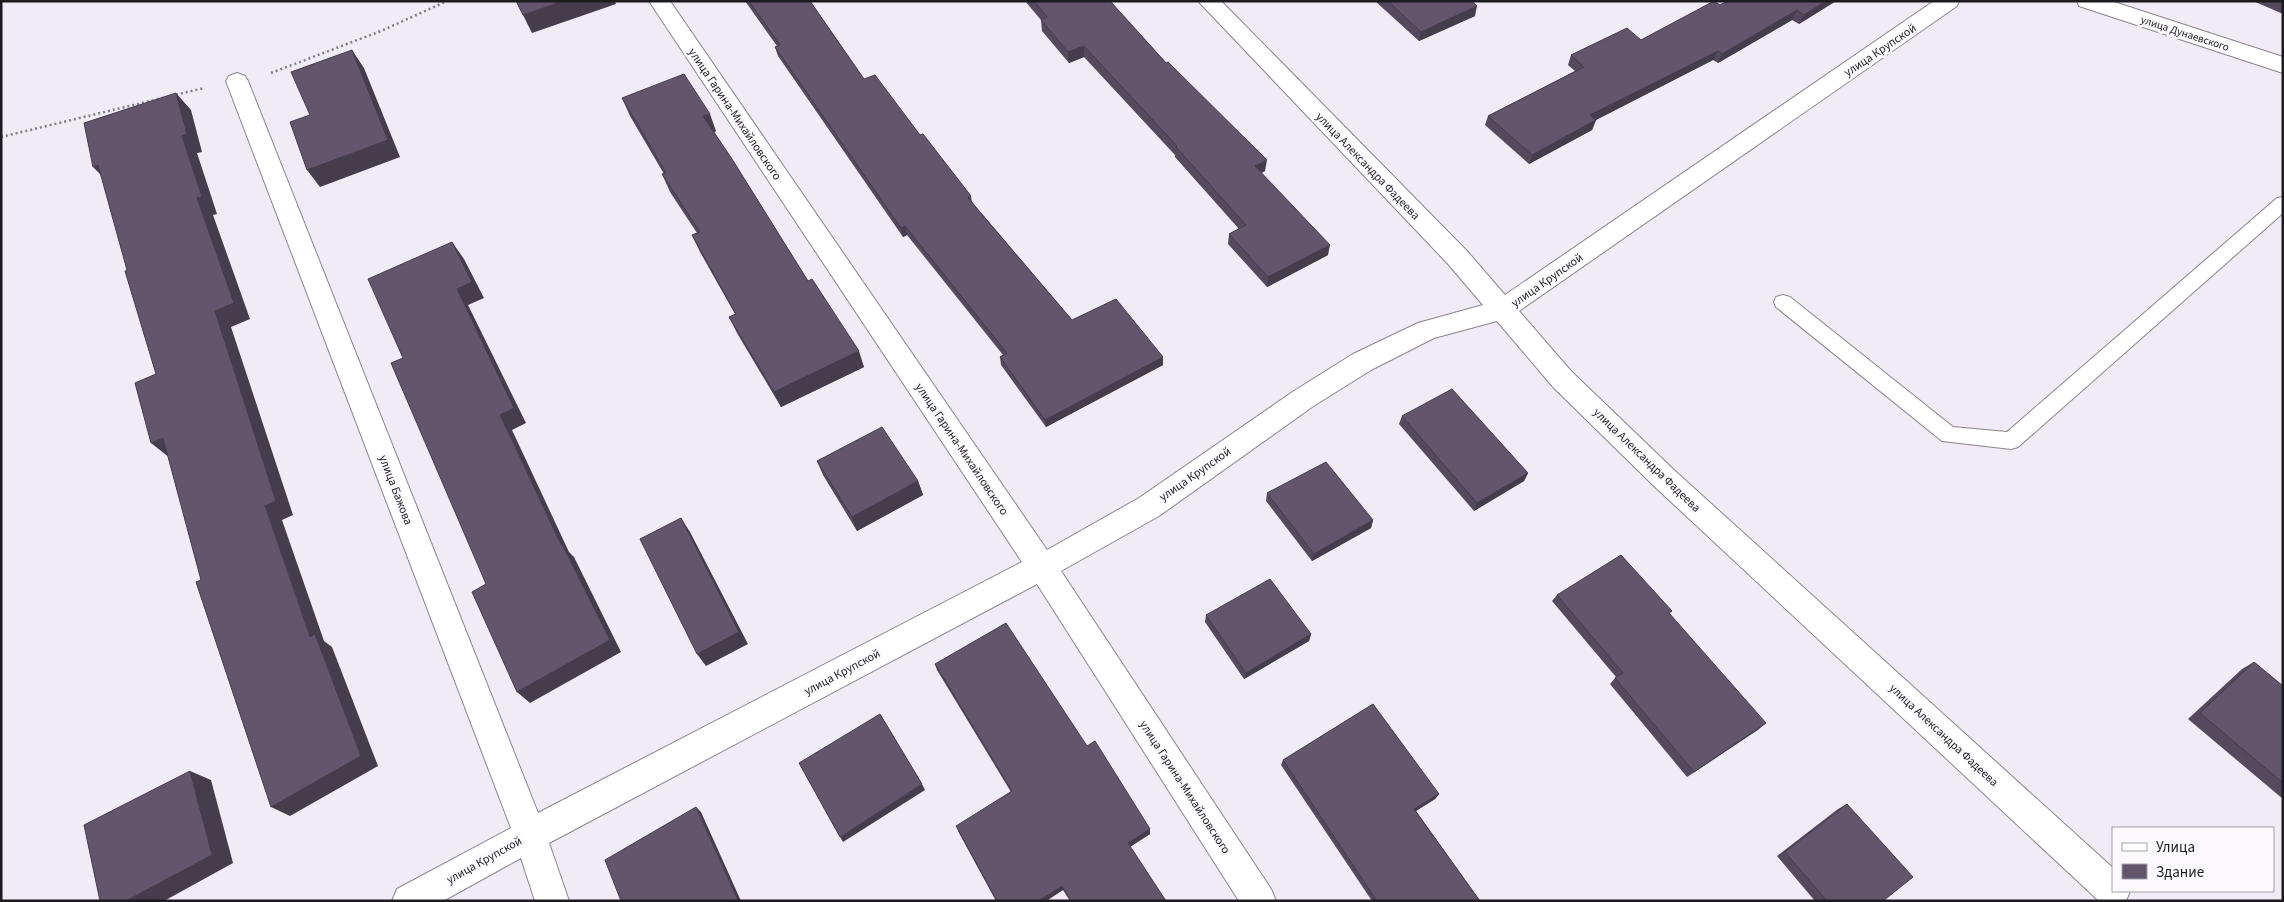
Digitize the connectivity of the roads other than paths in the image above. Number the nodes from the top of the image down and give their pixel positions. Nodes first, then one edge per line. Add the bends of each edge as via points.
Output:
1 (659, 1) edge
2 (1208, 1) edge
3 (1949, 1) edge
4 (2087, 1) edge
5 (2283, 65) edge
6 (237, 81) dead end
7 (2283, 203) edge
8 (1783, 302) dead end
9 (1502, 310) junction
10 (1042, 567) junction
11 (530, 835) junction
12 (2112, 890) edge
13 (2114, 892) edge
14 (409, 901) edge
15 (552, 901) edge
16 (1259, 901) edge
17 (2124, 901) edge

1 - 10 street, улица Гарина-Михайловского
2 - 9 street, улица Александра Фадеева via 1458,258
3 - 9 street, улица Крупской
4 - 5 street, улица Дунаевского
6 - 11 street, улица Бажова
7 - 8 lane via 2010,441 1949,434
9 - 10 street, улица Крупской via 1427,330 1362,362 1303,399 1149,507
9 - 12 street, улица Александра Фадеева via 1562,379 1664,478
10 - 11 street, улица Крупской
10 - 16 street, улица Гарина-Михайловского
11 - 14 street, улица Крупской
11 - 15 street, улица Бажова
13 - 17 street, улица Александра Фадеева

